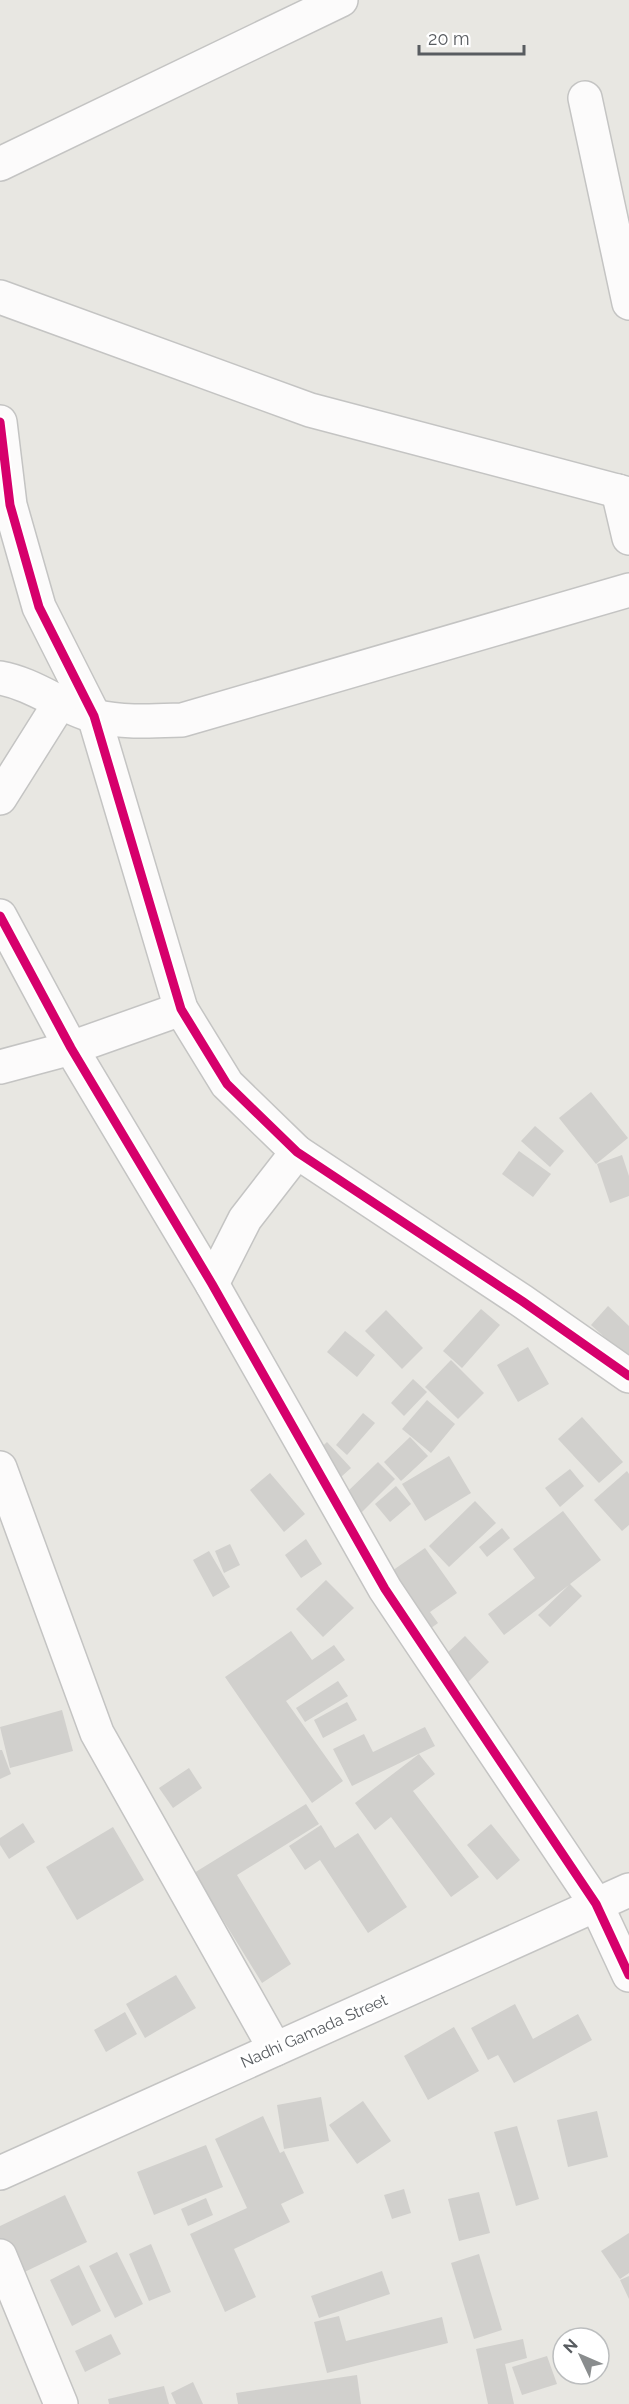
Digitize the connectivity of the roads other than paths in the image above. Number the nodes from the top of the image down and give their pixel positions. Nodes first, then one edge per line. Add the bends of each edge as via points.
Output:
1 (341, 0) edge
2 (585, 98) dead end
3 (0, 164) edge
4 (0, 297) edge
5 (629, 303) edge
6 (0, 422) edge
7 (624, 493) edge
8 (629, 538) edge
9 (629, 590) edge
10 (0, 678) edge
11 (61, 701) junction
12 (94, 716) junction
13 (0, 798) edge
14 (0, 916) edge
15 (181, 1009) junction
16 (72, 1048) junction
17 (0, 1067) edge
18 (297, 1152) junction
19 (212, 1284) junction
20 (629, 1376) edge
21 (0, 1468) edge
22 (629, 1890) edge
23 (596, 1904) junction
24 (629, 1976) edge
25 (275, 2049) junction
26 (0, 2173) edge
27 (0, 2256) edge
28 (61, 2404) edge

1 - 3 street
2 - 5 street
4 - 7 street via 310,410
6 - 12 street via 10,506 39,607
7 - 8 street
9 - 12 street via 182,720 133,721
10 - 11 street via 18,681
11 - 12 street
11 - 13 street
12 - 15 street
14 - 16 street
15 - 16 street
15 - 18 street via 226,1084
16 - 17 street
16 - 19 street
18 - 19 street via 245,1219
18 - 20 street
19 - 23 street via 385,1589
21 - 25 street via 97,1733
22 - 23 street, Nadhi Gamada Street
23 - 24 street
23 - 25 street, Nadhi Gamada Street
25 - 26 street, Nadhi Gamada Street
27 - 28 street

